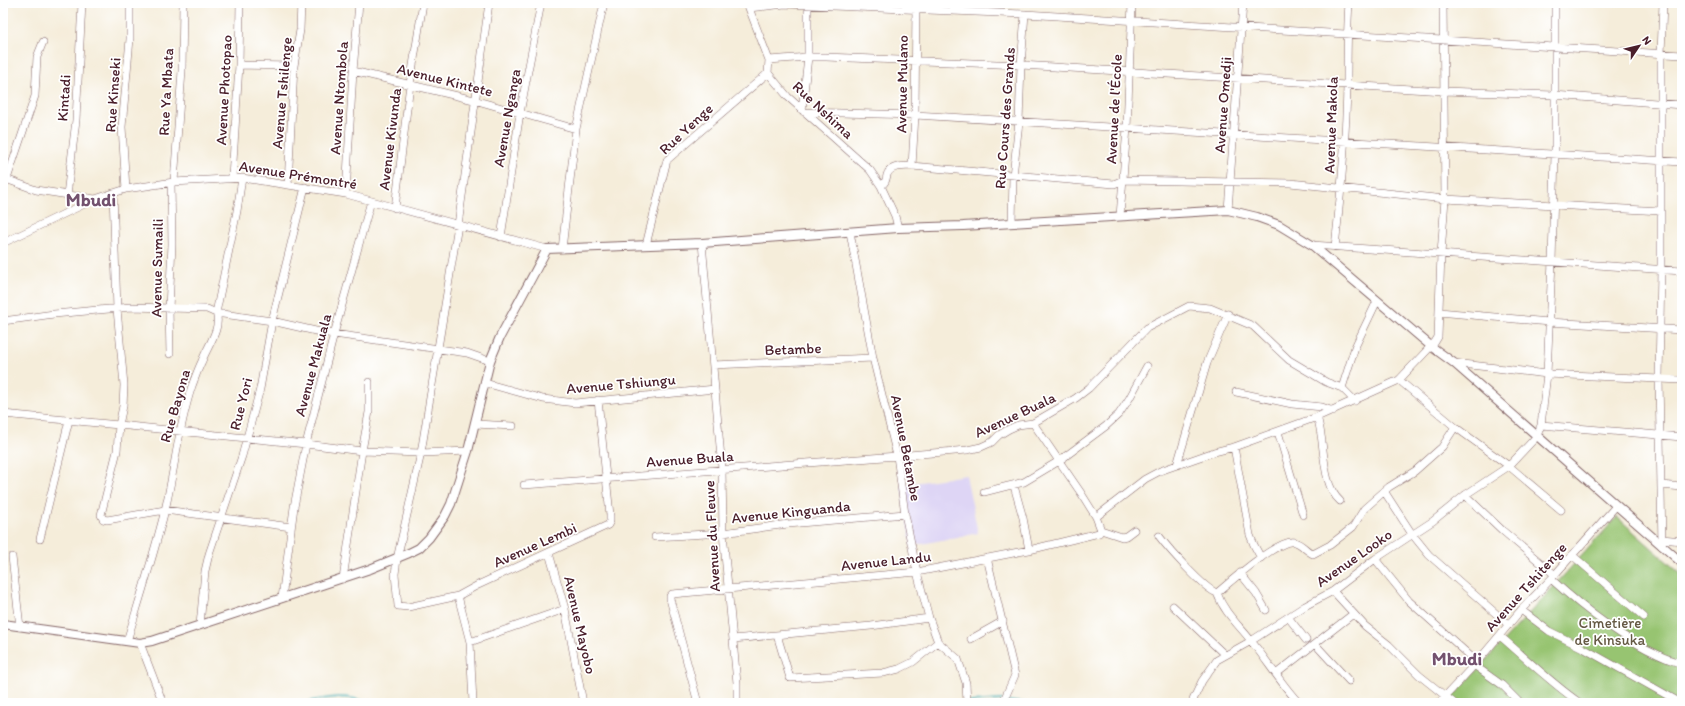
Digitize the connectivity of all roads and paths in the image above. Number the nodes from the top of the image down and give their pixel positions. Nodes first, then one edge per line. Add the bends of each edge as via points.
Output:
1 (82, 3) edge
2 (130, 3) edge
3 (183, 3) edge
4 (240, 3) edge
5 (301, 3) edge
6 (359, 3) edge
7 (423, 3) edge
8 (489, 3) edge
9 (541, 3) edge
10 (604, 3) edge
11 (1132, 3) edge
12 (1244, 3) edge
13 (1349, 3) edge
14 (1444, 3) edge
15 (1555, 3) edge
16 (1663, 3) edge
17 (808, 4) edge
18 (748, 5) edge
19 (916, 7) edge
20 (1025, 14) junction
21 (1131, 21) junction
22 (1241, 27) junction
23 (1346, 34) junction
24 (1444, 41) junction
25 (43, 42) dead end
26 (1556, 47) junction
27 (1661, 54) junction
28 (1682, 55) edge
29 (808, 57) junction
30 (769, 60) junction
31 (915, 60) junction
32 (239, 65) junction
33 (1021, 65) junction
34 (294, 66) junction
35 (353, 71) junction
36 (1130, 72) junction
37 (768, 73) junction
38 (1239, 79) junction
39 (410, 84) junction
40 (1347, 86) junction
41 (1444, 91) junction
42 (1554, 95) junction
43 (474, 100) junction
44 (1661, 104) junction
45 (1682, 105) edge
46 (803, 111) junction
47 (520, 113) junction
48 (915, 115) junction
49 (1019, 122) junction
50 (1127, 128) junction
51 (576, 129) junction
52 (1233, 135) junction
53 (1344, 141) junction
54 (1445, 148) junction
55 (1555, 154) junction
56 (1661, 161) junction
57 (1682, 162) edge
58 (912, 166) junction
59 (1013, 176) junction
60 (5, 178) edge
61 (232, 178) junction
62 (242, 178) junction
63 (1124, 180) junction
64 (173, 182) junction
65 (1231, 182) junction
66 (288, 184) junction
67 (881, 186) junction
68 (305, 187) junction
69 (126, 189) junction
70 (1342, 189) junction
71 (113, 193) junction
72 (346, 194) junction
73 (66, 195) junction
74 (96, 199) junction
75 (1445, 199) junction
76 (371, 201) junction
77 (1553, 206) junction
78 (395, 208) junction
79 (1228, 210) junction
80 (1661, 211) junction
81 (1120, 216) junction
82 (1012, 223) junction
83 (458, 225) junction
84 (898, 228) junction
85 (850, 232) junction
86 (501, 237) junction
87 (3, 243) edge
88 (702, 243) junction
89 (646, 245) junction
90 (1312, 246) junction
91 (1335, 247) junction
92 (547, 249) junction
93 (562, 249) junction
94 (1441, 254) junction
95 (1552, 261) junction
96 (1661, 269) junction
97 (1682, 271) edge
98 (1377, 301) junction
99 (117, 308) junction
100 (169, 309) junction
101 (1440, 312) junction
102 (216, 313) junction
103 (1228, 314) junction
104 (3, 321) edge
105 (272, 321) junction
106 (1549, 322) junction
107 (1660, 329) junction
108 (1682, 330) edge
109 (334, 334) junction
110 (1432, 347) junction
111 (438, 348) junction
112 (170, 354) dead end
113 (873, 358) junction
114 (490, 361) junction
115 (1454, 364) junction
116 (714, 365) junction
117 (1147, 366) dead end
118 (1547, 374) junction
119 (1659, 378) junction
120 (1399, 380) junction
121 (1682, 380) edge
122 (369, 382) dead end
123 (485, 383) junction
124 (1342, 388) junction
125 (715, 389) junction
126 (1236, 392) dead end
127 (598, 400) junction
128 (1355, 401) junction
129 (1333, 411) junction
130 (3, 414) edge
131 (1317, 418) junction
132 (69, 420) junction
133 (1033, 423) junction
134 (475, 424) junction
135 (119, 425) junction
136 (1541, 425) junction
137 (513, 426) dead end
138 (1456, 426) junction
139 (179, 430) junction
140 (1278, 432) junction
141 (1537, 436) junction
142 (1661, 436) junction
143 (1682, 437) edge
144 (246, 439) junction
145 (306, 444) junction
146 (1234, 447) junction
147 (362, 451) junction
148 (468, 451) junction
149 (421, 453) junction
150 (897, 456) junction
151 (1059, 461) junction
152 (1176, 465) junction
153 (1509, 466) junction
154 (722, 469) junction
155 (606, 478) junction
156 (524, 485) dead end
157 (1661, 485) junction
158 (1014, 486) junction
159 (1682, 487) edge
160 (1384, 491) junction
161 (984, 492) dead end
162 (1465, 495) junction
163 (1340, 502) dead end
164 (1616, 506) junction
165 (165, 510) junction
166 (1561, 510) dead end
167 (905, 514) junction
168 (1303, 515) dead end
169 (221, 517) junction
170 (1096, 517) junction
171 (291, 527) junction
172 (1101, 530) junction
173 (1134, 530) dead end
174 (723, 533) junction
175 (1412, 534) junction
176 (655, 536) dead end
177 (1159, 536) dead end
178 (40, 539) dead end
179 (1682, 541) edge
180 (1662, 542) junction
181 (1029, 550) junction
182 (549, 553) junction
183 (1572, 555) junction
184 (12, 557) dead end
185 (987, 558) junction
186 (1261, 558) junction
187 (397, 559) junction
188 (1375, 559) junction
189 (1682, 563) edge
190 (917, 572) junction
191 (1240, 573) junction
192 (1553, 577) junction
193 (343, 579) junction
194 (728, 589) junction
195 (1333, 591) junction
196 (1217, 593) junction
197 (458, 596) junction
198 (282, 598) junction
199 (1173, 606) dead end
200 (565, 609) junction
201 (1266, 610) dead end
202 (1521, 610) junction
203 (1353, 614) junction
204 (1288, 617) junction
205 (1644, 617) dead end
206 (929, 618) junction
207 (1003, 621) junction
208 (3, 624) edge
209 (200, 625) junction
210 (1509, 625) junction
211 (20, 627) junction
212 (777, 635) junction
213 (1500, 636) junction
214 (733, 639) junction
215 (971, 639) dead end
216 (1306, 640) dead end
217 (127, 641) junction
218 (1251, 641) junction
219 (470, 642) junction
220 (938, 642) junction
221 (140, 643) junction
222 (1316, 644) junction
223 (1225, 655) junction
224 (1681, 663) edge
225 (1476, 664) junction
226 (1276, 674) junction
227 (1349, 681) dead end
228 (1445, 696) junction
229 (1004, 700) dead end
230 (967, 701) edge
231 (163, 703) edge
232 (473, 703) edge
233 (583, 703) edge
234 (698, 703) edge
235 (737, 703) edge
236 (1195, 703) edge
237 (1299, 703) edge
238 (1439, 703) edge
239 (1454, 703) edge
240 (1520, 703) edge
241 (1580, 703) edge
242 (1681, 703) edge

1 - 73 street, Kintadi via 76,120
2 - 69 street, Rue Kinseki via 130,39 122,127
3 - 64 street, Rue Ya Mbata via 182,71
4 - 32 street, Avenue Photopao
5 - 34 street, Avenue Tshilenge
6 - 35 street, Avenue Ntombola
7 - 39 street, Avenue Kivunda
8 - 43 street
9 - 47 street, Avenue Nganga
10 - 51 street
11 - 21 street, Avenue de l'École
12 - 22 street, Avenue Omedji
13 - 23 street, Avenue Makola
14 - 24 street
15 - 26 street
16 - 27 street
17 - 18 street
17 - 19 street
17 - 29 street
18 - 30 street
19 - 20 street
19 - 31 street, Avenue Mulano
20 - 21 street
20 - 33 street, Rue Cours des Grands
21 - 22 street
21 - 36 street, Avenue de l'École
22 - 23 street
22 - 38 street, Avenue Omedji
23 - 24 street
23 - 40 street, Avenue Makola
24 - 26 street
24 - 41 street
25 - 60 street via 37,56 35,96
26 - 27 street
26 - 42 street
27 - 28 street
27 - 44 street
29 - 30 street
29 - 31 street
29 - 46 street
30 - 37 street
31 - 33 street
31 - 48 street, Avenue Mulano
32 - 34 street
32 - 61 street, Avenue Photopao
33 - 36 street
33 - 49 street, Rue Cours des Grands
34 - 66 street, Avenue Tshilenge
35 - 39 street, Avenue Kintete
35 - 72 street, Avenue Ntombola
36 - 38 street
36 - 50 street, Avenue de l'École
37 - 46 street, Rue Nshima via 788,98
37 - 89 street, Rue Yenge via 668,160
38 - 40 street
38 - 52 street, Avenue Omedji
39 - 43 street, Avenue Kintete
39 - 78 street, Avenue Kivunda
40 - 41 street
40 - 53 street, Avenue Makola
41 - 42 street
41 - 54 street
42 - 44 street
42 - 55 street
43 - 47 street, Avenue Kintete
43 - 83 street
44 - 45 street
44 - 56 street
46 - 48 street
46 - 67 street, Rue Nshima via 870,170
47 - 51 street, Avenue Kintete
47 - 86 street, Avenue Nganga
48 - 49 street
48 - 58 street, Avenue Mulano
49 - 50 street
49 - 59 street, Rue Cours des Grands
50 - 52 street
50 - 63 street, Avenue de l'École
51 - 93 street
52 - 53 street
52 - 65 street, Avenue Omedji
53 - 54 street
53 - 70 street, Avenue Makola
54 - 55 street
54 - 75 street
55 - 56 street
55 - 77 street
56 - 57 street
56 - 80 street
58 - 59 street
58 - 67 street via 891,168 886,182
59 - 63 street via 1114,184
59 - 82 street, Rue Cours des Grands
60 - 73 street via 36,190
61 - 62 street, Avenue Prémontré
61 - 64 street, Avenue Prémontré
62 - 66 street, Avenue Prémontré
62 - 102 street, Rue Bayona
63 - 65 street
63 - 81 street, Avenue de l'École
64 - 69 street, Avenue Prémontré
64 - 100 street, Avenue Sumaili
65 - 70 street
65 - 79 street, Avenue Omedji
66 - 68 street, Avenue Prémontré
67 - 84 street, Rue Nshima
68 - 72 street, Avenue Prémontré
68 - 105 street, Rue Yori
69 - 71 street, Avenue Prémontré
70 - 75 street
70 - 91 street, Avenue Makola
71 - 74 street, Avenue Prémontré
71 - 99 street
72 - 76 street, Avenue Prémontré
73 - 74 street
74 - 87 street, Avenue Prémontré
75 - 77 street
75 - 94 street
76 - 78 street, Avenue Prémontré
76 - 109 street, Avenue Makuala
77 - 80 street
77 - 95 street
78 - 83 street, Avenue Prémontré
79 - 81 street
79 - 90 street via 1257,216 1279,225
80 - 96 street
81 - 82 street
82 - 84 street
83 - 86 street, Avenue Prémontré
83 - 111 street
84 - 85 street
85 - 88 street
85 - 113 street, Avenue Betambe
86 - 92 street, Avenue Prémontré
88 - 89 street
88 - 116 street, Avenue du Fleuve
89 - 93 street
90 - 91 street
90 - 98 street
91 - 94 street
92 - 93 street
92 - 114 street
94 - 95 street
94 - 101 street
95 - 96 street
95 - 106 street
96 - 97 street
96 - 107 street
98 - 110 street
98 - 124 street via 1355,347
99 - 100 street
99 - 104 street
99 - 135 street via 124,385
100 - 102 street via 207,309
100 - 112 street, Avenue Sumaili
101 - 106 street
101 - 110 street via 1438,337
102 - 105 street
102 - 139 street, Rue Bayona via 216,330 202,360
103 - 124 street, Avenue Buala via 1253,326 1289,360 1326,382
103 - 133 street, Avenue Buala via 1210,308 1189,306 1147,328 1089,388
103 - 152 street via 1207,363
105 - 109 street
105 - 144 street, Rue Yori via 260,389
106 - 107 street
106 - 118 street
107 - 108 street
107 - 119 street
109 - 111 street
109 - 145 street, Avenue Makuala
110 - 115 street
110 - 120 street
111 - 114 street via 468,353
111 - 149 street
113 - 116 street, Betambe
113 - 150 street, Avenue Betambe
114 - 123 street
115 - 118 street
115 - 141 street
116 - 125 street, Avenue du Fleuve
117 - 151 street via 1119,414
118 - 119 street
118 - 136 street
119 - 121 street
119 - 142 street
120 - 128 street
120 - 138 street
122 - 147 street via 370,412
123 - 127 street, Avenue Tshiungu via 543,399 575,403
123 - 134 street
124 - 128 street, Avenue Buala
125 - 127 street, Avenue Tshiungu
125 - 154 street, Avenue du Fleuve
126 - 129 street
127 - 155 street, Avenue Lembi
128 - 129 street
129 - 131 street
130 - 132 street
131 - 140 street
131 - 163 street via 1330,488
132 - 135 street
132 - 178 street
133 - 150 street, Avenue Buala via 1018,425 981,447
133 - 151 street
134 - 137 street
134 - 148 street
135 - 139 street
135 - 165 street via 117,451 102,518 107,520
136 - 141 street
136 - 142 street
138 - 153 street
138 - 160 street via 1442,446 1415,471
139 - 144 street
139 - 165 street, Rue Bayona
140 - 146 street
140 - 168 street
141 - 153 street, Avenue Looko
141 - 164 street
142 - 143 street
142 - 157 street
144 - 145 street
144 - 169 street, Rue Yori
145 - 147 street
145 - 171 street, Avenue Makuala
146 - 152 street
146 - 186 street via 1250,535
147 - 149 street
147 - 193 street
148 - 149 street
148 - 187 street via 445,516 419,548
149 - 187 street
150 - 154 street, Avenue Buala
150 - 167 street, Avenue Betambe
151 - 158 street
151 - 170 street
152 - 170 street via 1145,479
153 - 162 street, Avenue Looko
153 - 166 street
154 - 155 street, Avenue Buala
154 - 174 street, Avenue du Fleuve
155 - 156 street, Avenue Buala
155 - 182 street, Avenue Lembi via 610,515 608,525
157 - 159 street
157 - 180 street
158 - 161 street
158 - 181 street
160 - 175 street
160 - 186 street via 1364,509 1354,527 1316,554 1309,552 1300,544 1288,542
162 - 175 street, Avenue Looko
162 - 192 street
164 - 180 street
164 - 183 street, Avenue Tshitenge
165 - 169 street
165 - 217 street, Rue Bayona
167 - 174 street, Avenue Kinguanda via 788,524
167 - 190 street, Avenue Betambe
169 - 171 street
169 - 209 street, Rue Yori via 205,572
170 - 172 street
171 - 198 street, Avenue Makuala
172 - 173 street via 1122,537
172 - 181 street, Avenue Landu via 1099,533
174 - 176 street, Avenue Kinguanda
174 - 194 street, Avenue du Fleuve
175 - 188 street, Avenue Looko
175 - 210 street via 1429,555
177 - 196 street via 1207,588
179 - 180 street
180 - 189 street
181 - 185 street, Avenue Landu
182 - 197 street, Avenue Lembi
182 - 200 street, Avenue Mayobo
183 - 192 street, Avenue Tshitenge
183 - 205 street
184 - 211 street
185 - 190 street, Avenue Landu
185 - 207 street
186 - 191 street
187 - 193 street
187 - 197 street, Avenue Lembi via 395,574 398,606 408,607
188 - 195 street, Avenue Looko
188 - 225 street via 1409,601
190 - 194 street, Avenue Landu
190 - 206 street, Avenue Betambe
191 - 196 street
191 - 201 street
192 - 202 street, Avenue Tshitenge
192 - 224 street via 1587,610 1612,628 1659,655
193 - 198 street
194 - 214 street, Avenue du Fleuve
194 - 234 street, Avenue Landu via 675,593 670,596
195 - 203 street
195 - 204 street, Avenue Looko
196 - 218 street via 1235,623
197 - 219 street
198 - 209 street
199 - 223 street
200 - 219 street
200 - 233 street, Avenue Mayobo
202 - 210 street, Avenue Tshitenge
202 - 242 street via 1549,631
203 - 222 street
203 - 228 street
204 - 216 street
204 - 218 street, Avenue Looko
206 - 212 street
206 - 220 street, Avenue Betambe
207 - 215 street
207 - 229 street via 1015,675
208 - 211 street
209 - 221 street via 169,637
210 - 213 street, Avenue Tshitenge
211 - 217 street
212 - 214 street
212 - 220 street via 790,678 883,673 913,662
213 - 225 street, Avenue Tshitenge
213 - 241 street via 1543,675
214 - 235 street, Avenue du Fleuve
217 - 221 street
218 - 223 street, Avenue Looko
218 - 226 street
219 - 232 street
220 - 230 street, Avenue Betambe via 958,659 966,683
221 - 231 street
222 - 226 street
222 - 227 street
223 - 236 street, Avenue Looko via 1217,660 1202,680 1193,700
225 - 228 street, Avenue Tshitenge
225 - 240 street
226 - 237 street
228 - 238 street, Avenue Tshitenge
228 - 239 street

